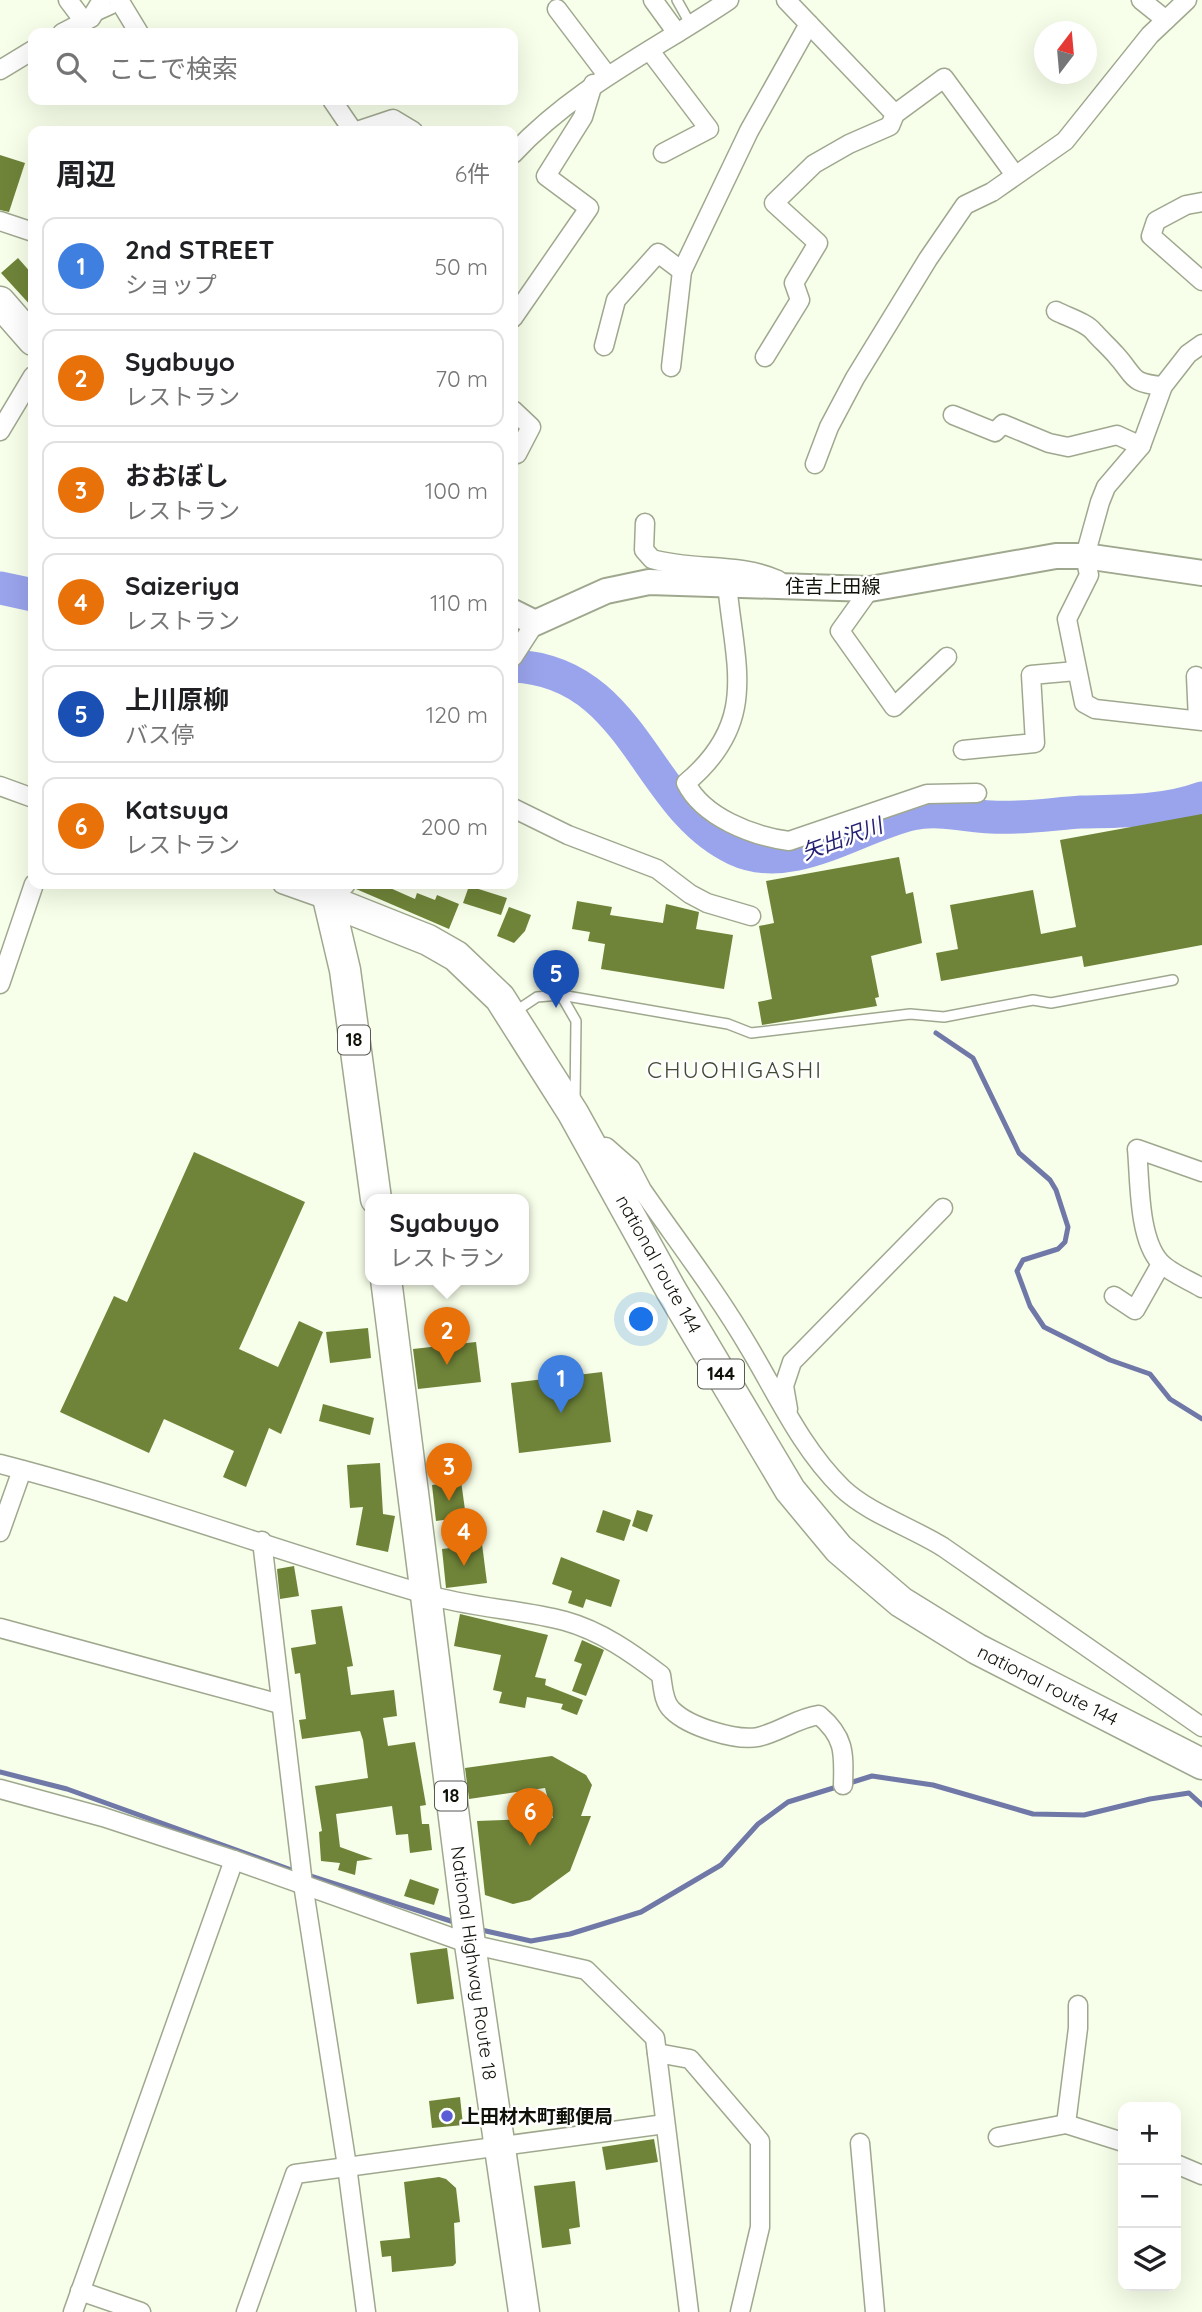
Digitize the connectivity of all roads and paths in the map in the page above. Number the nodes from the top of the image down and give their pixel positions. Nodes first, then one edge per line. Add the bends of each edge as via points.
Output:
1 (68, 0) edge
2 (102, 0) edge
3 (118, 0) edge
4 (653, 0) edge
5 (677, 0) edge
6 (729, 0) edge
7 (786, 0) edge
8 (1141, 0) edge
9 (1187, 0) edge
10 (557, 9) dead end
11 (87, 19) junction
12 (1166, 20) junction
13 (694, 24) junction
14 (809, 24) junction
15 (71, 28) edge
16 (136, 28) edge
17 (677, 33) junction
18 (650, 51) junction
19 (28, 53) edge
20 (0, 70) edge
21 (600, 79) junction
22 (336, 105) edge
23 (895, 114) junction
24 (351, 126) edge
25 (371, 126) edge
26 (405, 126) edge
27 (518, 148) edge
28 (663, 153) dead end
29 (1015, 174) junction
30 (1202, 202) edge
31 (0, 221) edge
32 (28, 230) edge
33 (682, 271) junction
34 (1202, 281) edge
35 (0, 302) edge
36 (518, 311) edge
37 (1056, 311) dead end
38 (28, 334) edge
39 (1202, 344) edge
40 (604, 346) dead end
41 (765, 357) dead end
42 (671, 367) dead end
43 (28, 384) edge
44 (1163, 386) junction
45 (518, 415) edge
46 (953, 415) dead end
47 (0, 432) edge
48 (1141, 446) junction
49 (518, 452) edge
50 (815, 464) dead end
51 (645, 523) dead end
52 (1085, 556) junction
53 (673, 562) junction
54 (1202, 573) edge
55 (718, 583) junction
56 (779, 586) junction
57 (870, 589) junction
58 (518, 614) edge
59 (535, 623) junction
60 (518, 648) edge
61 (947, 657) dead end
62 (1076, 671) junction
63 (1196, 676) dead end
64 (1200, 720) edge
65 (964, 750) dead end
66 (0, 786) edge
67 (977, 793) dead end
68 (28, 796) edge
69 (518, 810) edge
70 (32, 889) edge
71 (333, 889) edge
72 (751, 916) dead end
73 (2, 972) edge
74 (1173, 980) dead end
75 (561, 995) junction
76 (512, 1014) junction
77 (573, 1112) junction
78 (595, 1150) junction
79 (1202, 1172) edge
80 (375, 1194) edge
81 (943, 1208) dead end
82 (1161, 1265) junction
83 (387, 1285) edge
84 (1202, 1288) edge
85 (1114, 1296) dead end
86 (790, 1419) junction
87 (0, 1464) edge
88 (22, 1470) junction
89 (0, 1532) edge
90 (262, 1541) junction
91 (424, 1594) junction
92 (0, 1628) edge
93 (280, 1704) junction
94 (1202, 1727) edge
95 (1202, 1763) edge
96 (843, 1785) dead end
97 (0, 1788) edge
98 (234, 1860) junction
99 (303, 1884) junction
100 (470, 1944) junction
101 (1077, 2005) dead end
102 (657, 2053) junction
103 (665, 2124) junction
104 (1066, 2124) junction
105 (998, 2137) dead end
106 (1118, 2140) edge
107 (860, 2143) dead end
108 (501, 2146) junction
109 (1178, 2165) edge
110 (347, 2166) junction
111 (1202, 2175) edge
112 (80, 2291) junction
113 (73, 2312) edge
114 (141, 2312) edge
115 (246, 2312) edge
116 (366, 2312) edge
117 (524, 2312) edge
118 (689, 2312) edge
119 (740, 2312) edge
120 (875, 2312) edge

1 - 11 street
2 - 11 street
3 - 11 lane via 113,9
3 - 16 street
4 - 17 street
5 - 13 lane
6 - 13 street
7 - 14 street
8 - 12 street
9 - 12 street
10 - 21 street
11 - 15 street
12 - 29 street via 1065,141
13 - 17 street
14 - 23 street
14 - 33 street via 749,131
17 - 18 street
18 - 21 street
18 - 28 street via 709,129
19 - 20 street
21 - 27 street
21 - 36 street via 583,117 546,176 589,208
22 - 24 street
23 - 29 street via 944,78
23 - 41 street via 890,126 814,164 774,203 818,243 794,283 800,300
25 - 26 street via 393,119
29 - 50 street via 965,205 928,258 855,378
30 - 34 street via 1156,221 1151,236
31 - 32 street
33 - 40 street via 658,253 616,300
33 - 42 street
35 - 38 highway
37 - 44 street via 1093,330 1128,375 1143,384
39 - 44 street
43 - 47 street
44 - 48 street
45 - 49 street via 531,427
46 - 48 street via 995,432 1003,424 1068,447 1117,435
48 - 52 street via 1106,487
51 - 53 street via 646,556
52 - 54 main road, 住吉上田線
52 - 57 main road, 住吉上田線 via 1056,556
52 - 62 street via 1089,575 1067,619
53 - 55 street via 708,574
53 - 56 street via 767,575 778,580
55 - 56 main road, 住吉上田線
55 - 59 main road, 住吉上田線 via 628,586
55 - 67 street via 738,702 727,736 704,768 686,783 705,808 774,839 789,841 928,794
56 - 57 main road, 住吉上田線
57 - 61 street via 840,631 894,707
58 - 59 main road
59 - 60 street
62 - 64 street via 1084,703 1095,709
62 - 65 street via 1031,675 1035,743
63 - 64 street
66 - 68 street
69 - 72 street via 657,869 707,903
70 - 73 street
71 - 76 highway, national route 144 / 144 via 456,956
71 - 80 highway, 18
74 - 75 lane via 944,1017 910,1014 751,1033 728,1024
75 - 76 lane via 537,997
75 - 77 lane via 576,1021
76 - 77 highway, national route 144 / 144
77 - 78 highway, national route 144 / 144
78 - 86 street via 606,1147 631,1169 750,1348
78 - 95 highway, national route 144 / 144 via 671,1290 790,1490 839,1549 901,1602 977,1649
79 - 82 street via 1137,1149 1146,1235
81 - 86 street via 792,1363 784,1386
82 - 84 street
82 - 85 street via 1135,1310
83 - 91 highway, National Highway Route 18 / 18
86 - 94 street via 841,1487 863,1505 943,1547
87 - 88 street
88 - 89 street
88 - 90 street
90 - 91 street
90 - 93 street
91 - 96 street via 566,1621 617,1643 662,1675 664,1696 672,1710 736,1738 759,1737 801,1718 820,1716 837,1730
91 - 100 highway, National Highway Route 18 / 18
92 - 93 street
93 - 99 street
97 - 98 street
98 - 99 street
98 - 112 street
99 - 100 street
99 - 110 street
100 - 102 street via 586,1970 655,2038
100 - 108 highway, National Highway Route 18 / 18
101 - 104 street
102 - 103 street
102 - 119 street via 690,2059 760,2141 760,2227
103 - 108 street
103 - 118 street
104 - 105 street
104 - 106 street
107 - 120 street
108 - 110 street
108 - 117 highway, National Highway Route 18 / 18
109 - 111 street
110 - 115 street via 295,2174
110 - 116 street
112 - 113 street
112 - 114 street

